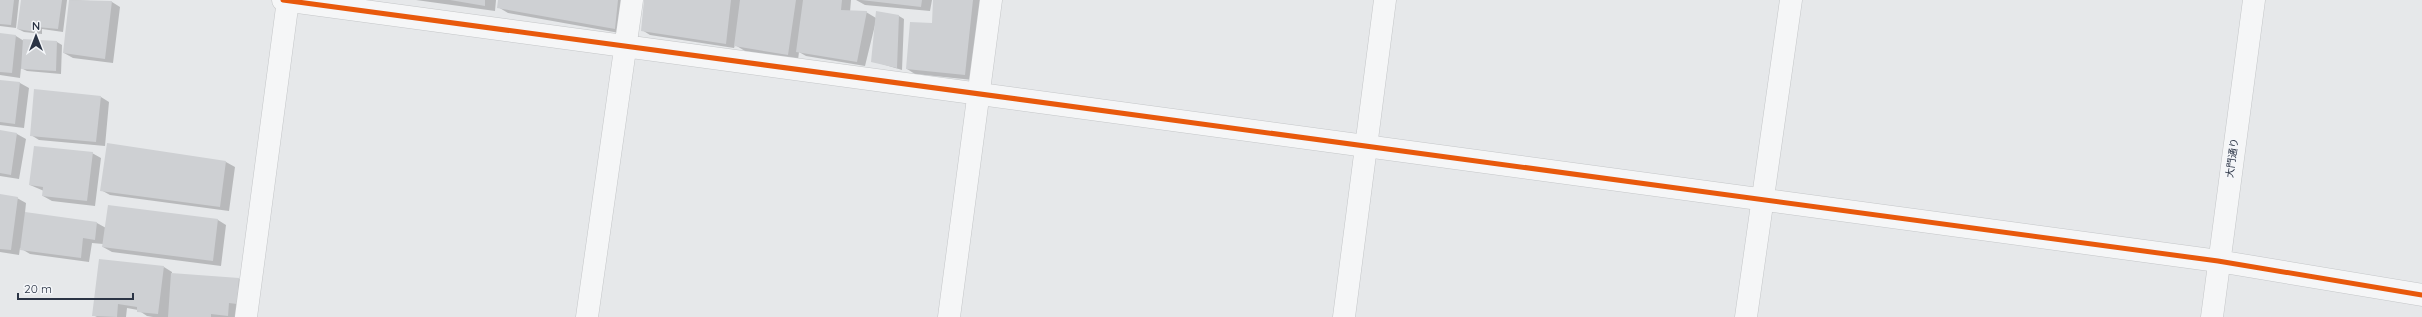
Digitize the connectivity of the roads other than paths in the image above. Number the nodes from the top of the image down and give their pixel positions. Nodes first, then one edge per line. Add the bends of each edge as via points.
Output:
1 (286, 0) edge
2 (632, 0) edge
3 (991, 0) edge
4 (1385, 0) edge
5 (1791, 0) edge
6 (2254, 0) edge
7 (626, 47) junction
8 (979, 94) junction
9 (1366, 147) junction
10 (1761, 200) junction
11 (2218, 261) junction
12 (2422, 295) edge
13 (246, 317) edge
14 (587, 317) edge
15 (949, 317) edge
16 (1344, 317) edge
17 (1746, 317) edge
18 (2212, 317) edge

1 - 7 street
1 - 13 street
2 - 7 street
3 - 8 street
4 - 9 street
5 - 10 street
6 - 11 street, 大門通り
7 - 8 street
7 - 14 street
8 - 9 street
8 - 15 street
9 - 10 street
9 - 16 street
10 - 11 street
10 - 17 street
11 - 12 street
11 - 18 street, 大門通り

